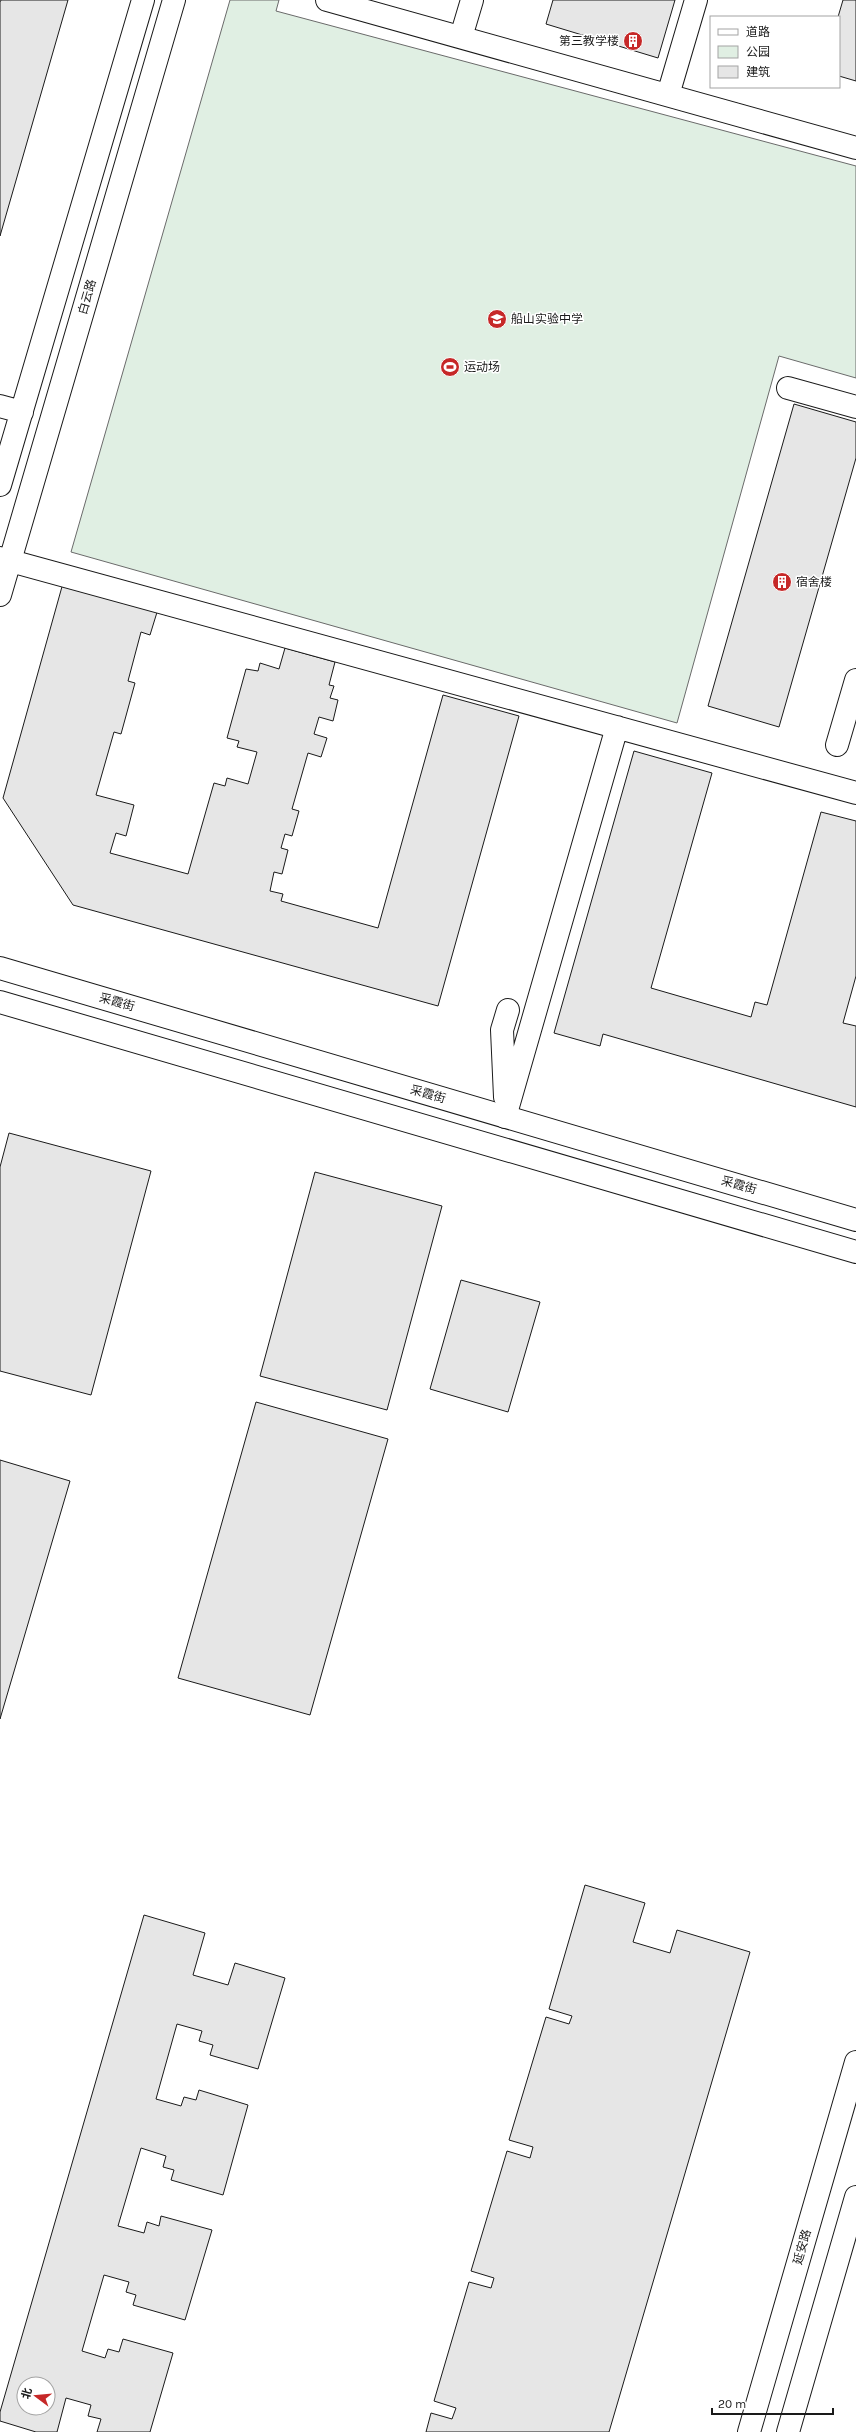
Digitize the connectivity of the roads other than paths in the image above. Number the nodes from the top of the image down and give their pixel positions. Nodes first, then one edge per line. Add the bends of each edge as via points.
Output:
1 (143, 0) edge
2 (174, 0) edge
3 (327, 0) edge
4 (472, 0) edge
5 (696, 0) edge
6 (461, 37) junction
7 (668, 95) junction
8 (856, 148) edge
9 (788, 388) dead end
10 (0, 406) edge
11 (856, 407) edge
12 (22, 412) junction
13 (0, 485) edge
14 (5, 559) edge
15 (0, 595) edge
16 (856, 680) edge
17 (617, 727) junction
18 (837, 745) dead end
19 (856, 793) edge
20 (0, 968) edge
21 (0, 1002) edge
22 (508, 1010) dead end
23 (505, 1116) junction
24 (856, 1220) edge
25 (856, 1252) edge
26 (856, 2062) edge
27 (856, 2197) edge
28 (850, 2238) edge
29 (749, 2432) edge
30 (788, 2432) edge

1 - 12 street
2 - 14 street, 白云路
3 - 6 street
4 - 6 street
5 - 7 street
6 - 7 street
7 - 8 street
9 - 11 street
10 - 12 street
12 - 13 street
14 - 15 street, 白云路
14 - 17 street
16 - 18 street
17 - 19 street
17 - 23 street
20 - 23 street, 采霞街
21 - 25 street
22 - 23 street via 502,1030
23 - 24 street, 采霞街
26 - 29 street, 延安路
27 - 28 street
28 - 30 street

